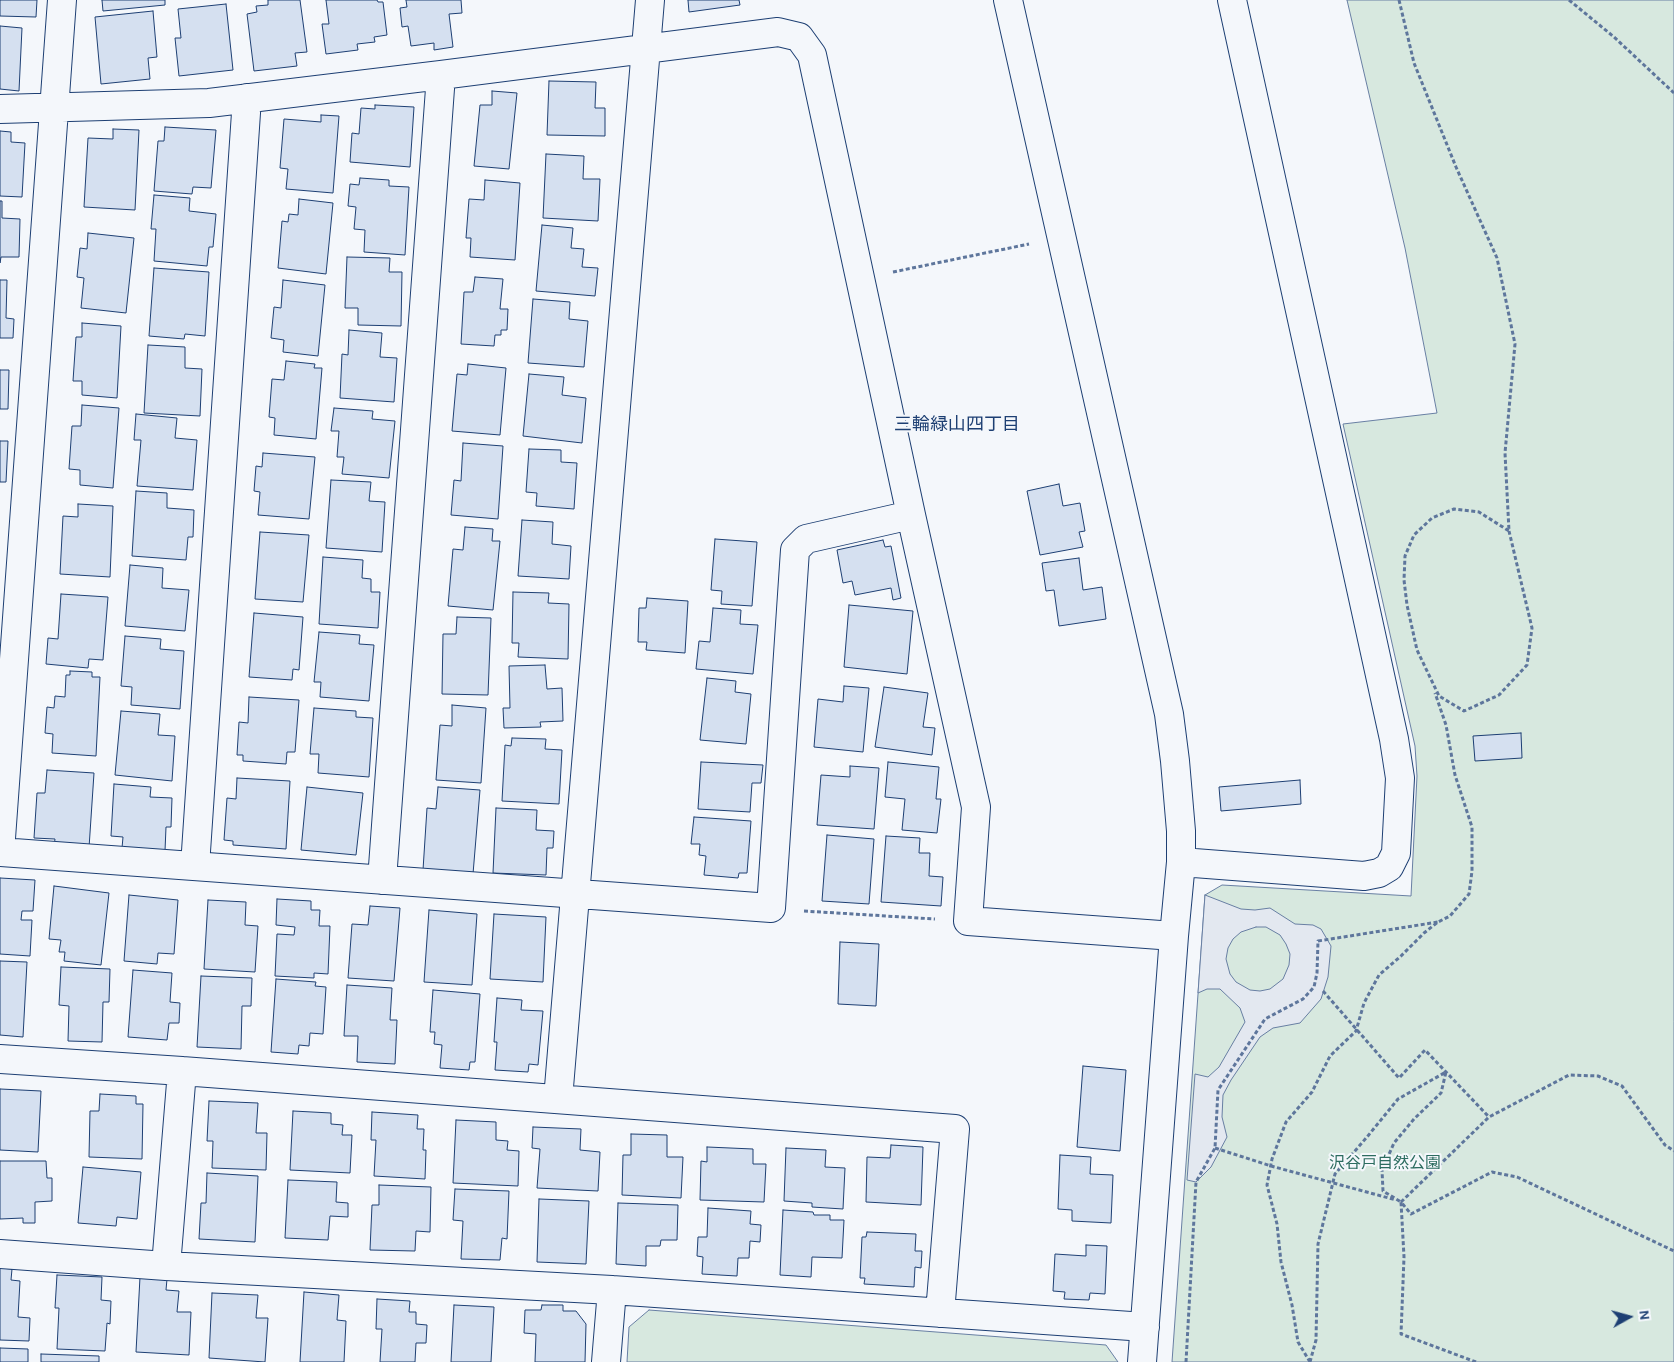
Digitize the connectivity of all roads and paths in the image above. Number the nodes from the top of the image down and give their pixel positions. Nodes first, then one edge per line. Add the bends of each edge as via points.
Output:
1 (62, 0) edge
2 (650, 0) edge
3 (1008, 0) edge
4 (1232, 0) edge
5 (1399, 0) edge
6 (1570, 0) edge
7 (646, 49) junction
8 (441, 75) junction
9 (1674, 93) edge
10 (246, 98) junction
11 (54, 107) junction
12 (0, 109) edge
13 (1061, 237) junction
14 (860, 279) junction
15 (911, 515) junction
16 (1509, 531) junction
17 (1430, 677) junction
18 (0, 852) edge
19 (1181, 862) junction
20 (195, 866) junction
21 (382, 880) junction
22 (576, 894) junction
23 (771, 908) junction
24 (968, 921) junction
25 (1438, 922) junction
26 (1174, 936) junction
27 (1323, 991) dead end
28 (1356, 1031) junction
29 (0, 1059) edge
30 (182, 1070) junction
31 (1446, 1072) junction
32 (558, 1099) junction
33 (1489, 1117) junction
34 (1215, 1148) junction
35 (1674, 1151) edge
36 (1271, 1166) junction
37 (1333, 1182) junction
38 (1401, 1202) junction
39 (1674, 1251) edge
40 (0, 1254) edge
41 (166, 1266) junction
42 (612, 1290) junction
43 (940, 1313) junction
44 (1145, 1327) junction
45 (606, 1362) edge
46 (1142, 1362) edge
47 (1186, 1362) edge
48 (1310, 1362) edge
49 (1476, 1362) edge

1 - 11 street
2 - 7 street
3 - 13 street
4 - 19 street via 1394,739 1400,778 1396,853 1389,867 1364,876
5 - 16 path via 1414,64 1496,258 1515,344 1505,453
6 - 9 path
7 - 8 street
7 - 14 street via 778,32 799,37 812,55
7 - 22 street
8 - 10 street
8 - 21 street
10 - 11 street via 209,103
10 - 20 street
11 - 12 street
11 - 18 street
13 - 14 path
13 - 19 street via 1169,714
14 - 15 street
15 - 23 street via 806,539 795,550
15 - 24 street via 976,807
16 - 17 path via 1479,512 1454,509 1432,518 1414,535 1405,556 1404,580 1417,650
16 - 17 path via 1532,628 1527,665 1499,695 1464,711 1439,696
17 - 25 path via 1472,827 1469,894 1450,916
18 - 20 street
19 - 26 street
20 - 21 street
21 - 22 street
22 - 23 street
22 - 32 street
23 - 24 path
24 - 26 street
25 - 28 path via 1379,975 1364,1003
25 - 34 path via 1318,941 1314,987 1303,999 1265,1019 1218,1090
26 - 44 street
27 - 28 path
28 - 31 path via 1399,1078 1425,1050
28 - 36 path via 1330,1056 1312,1092 1286,1122
29 - 30 street
30 - 32 street
30 - 41 street
31 - 33 path
31 - 37 path via 1398,1098 1335,1174
31 - 38 path via 1441,1093 1394,1143 1382,1170 1383,1190
32 - 43 street via 955,1129
33 - 35 path via 1569,1075 1598,1076 1622,1086
33 - 38 path
34 - 36 path
34 - 47 path via 1196,1182
36 - 37 path
36 - 48 path via 1267,1185 1277,1224 1281,1262 1298,1342
37 - 38 path
37 - 48 path via 1318,1244 1316,1340
38 - 39 path via 1411,1214 1492,1172 1517,1177
38 - 49 path via 1404,1256 1401,1334
40 - 41 street
41 - 42 street
42 - 43 street
42 - 45 street
43 - 44 street
44 - 46 street

